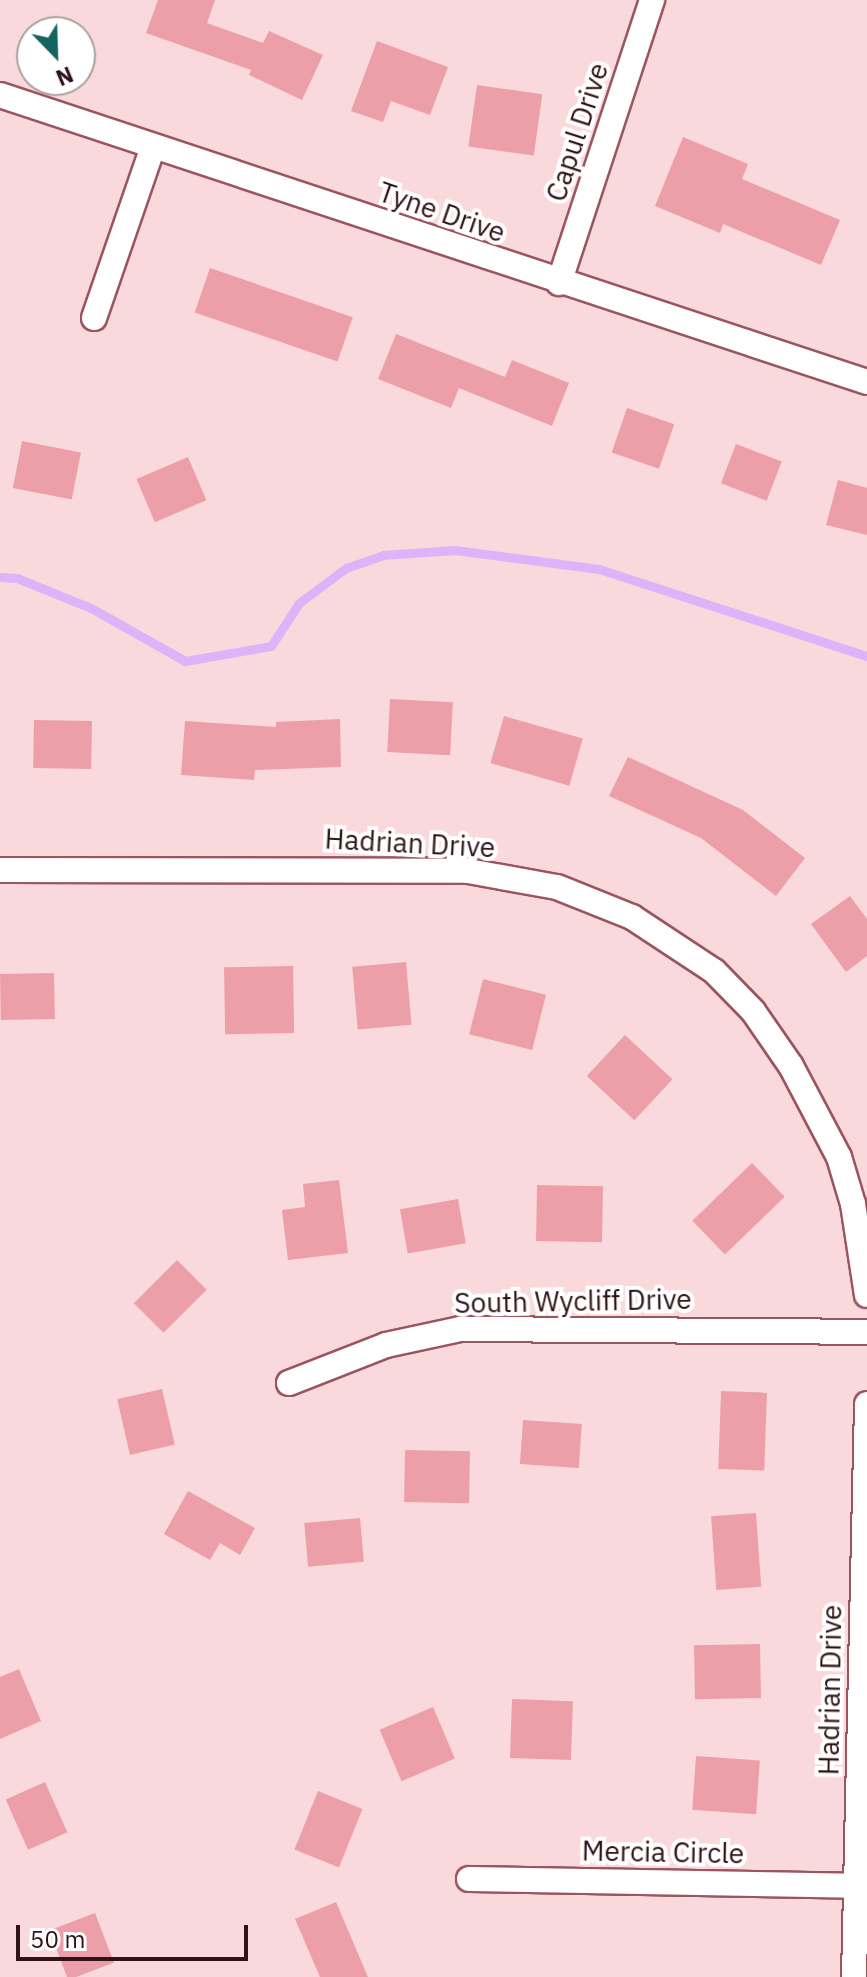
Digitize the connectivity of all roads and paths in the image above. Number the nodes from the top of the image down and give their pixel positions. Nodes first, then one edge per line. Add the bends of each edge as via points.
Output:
1 (652, 0) edge
2 (0, 95) edge
3 (153, 147) junction
4 (559, 283) junction
5 (94, 318) dead end
6 (867, 382) edge
7 (0, 870) edge
8 (867, 1295) edge
9 (867, 1332) edge
10 (289, 1383) dead end
11 (867, 1404) edge
12 (469, 1879) dead end
13 (856, 1886) junction
14 (854, 1977) edge

1 - 4 street, Capul Drive
2 - 3 street, Tyne Drive
3 - 4 street, Tyne Drive
3 - 5 street
4 - 6 street, Tyne Drive
7 - 8 street, Hadrian Drive via 468,871 557,887 632,917 714,971 753,1011 791,1066 839,1157 853,1204
9 - 10 street, South Wycliff Drive via 460,1329 386,1345
11 - 13 street, Hadrian Drive
12 - 13 street, Mercia Circle
13 - 14 street, Hadrian Drive

